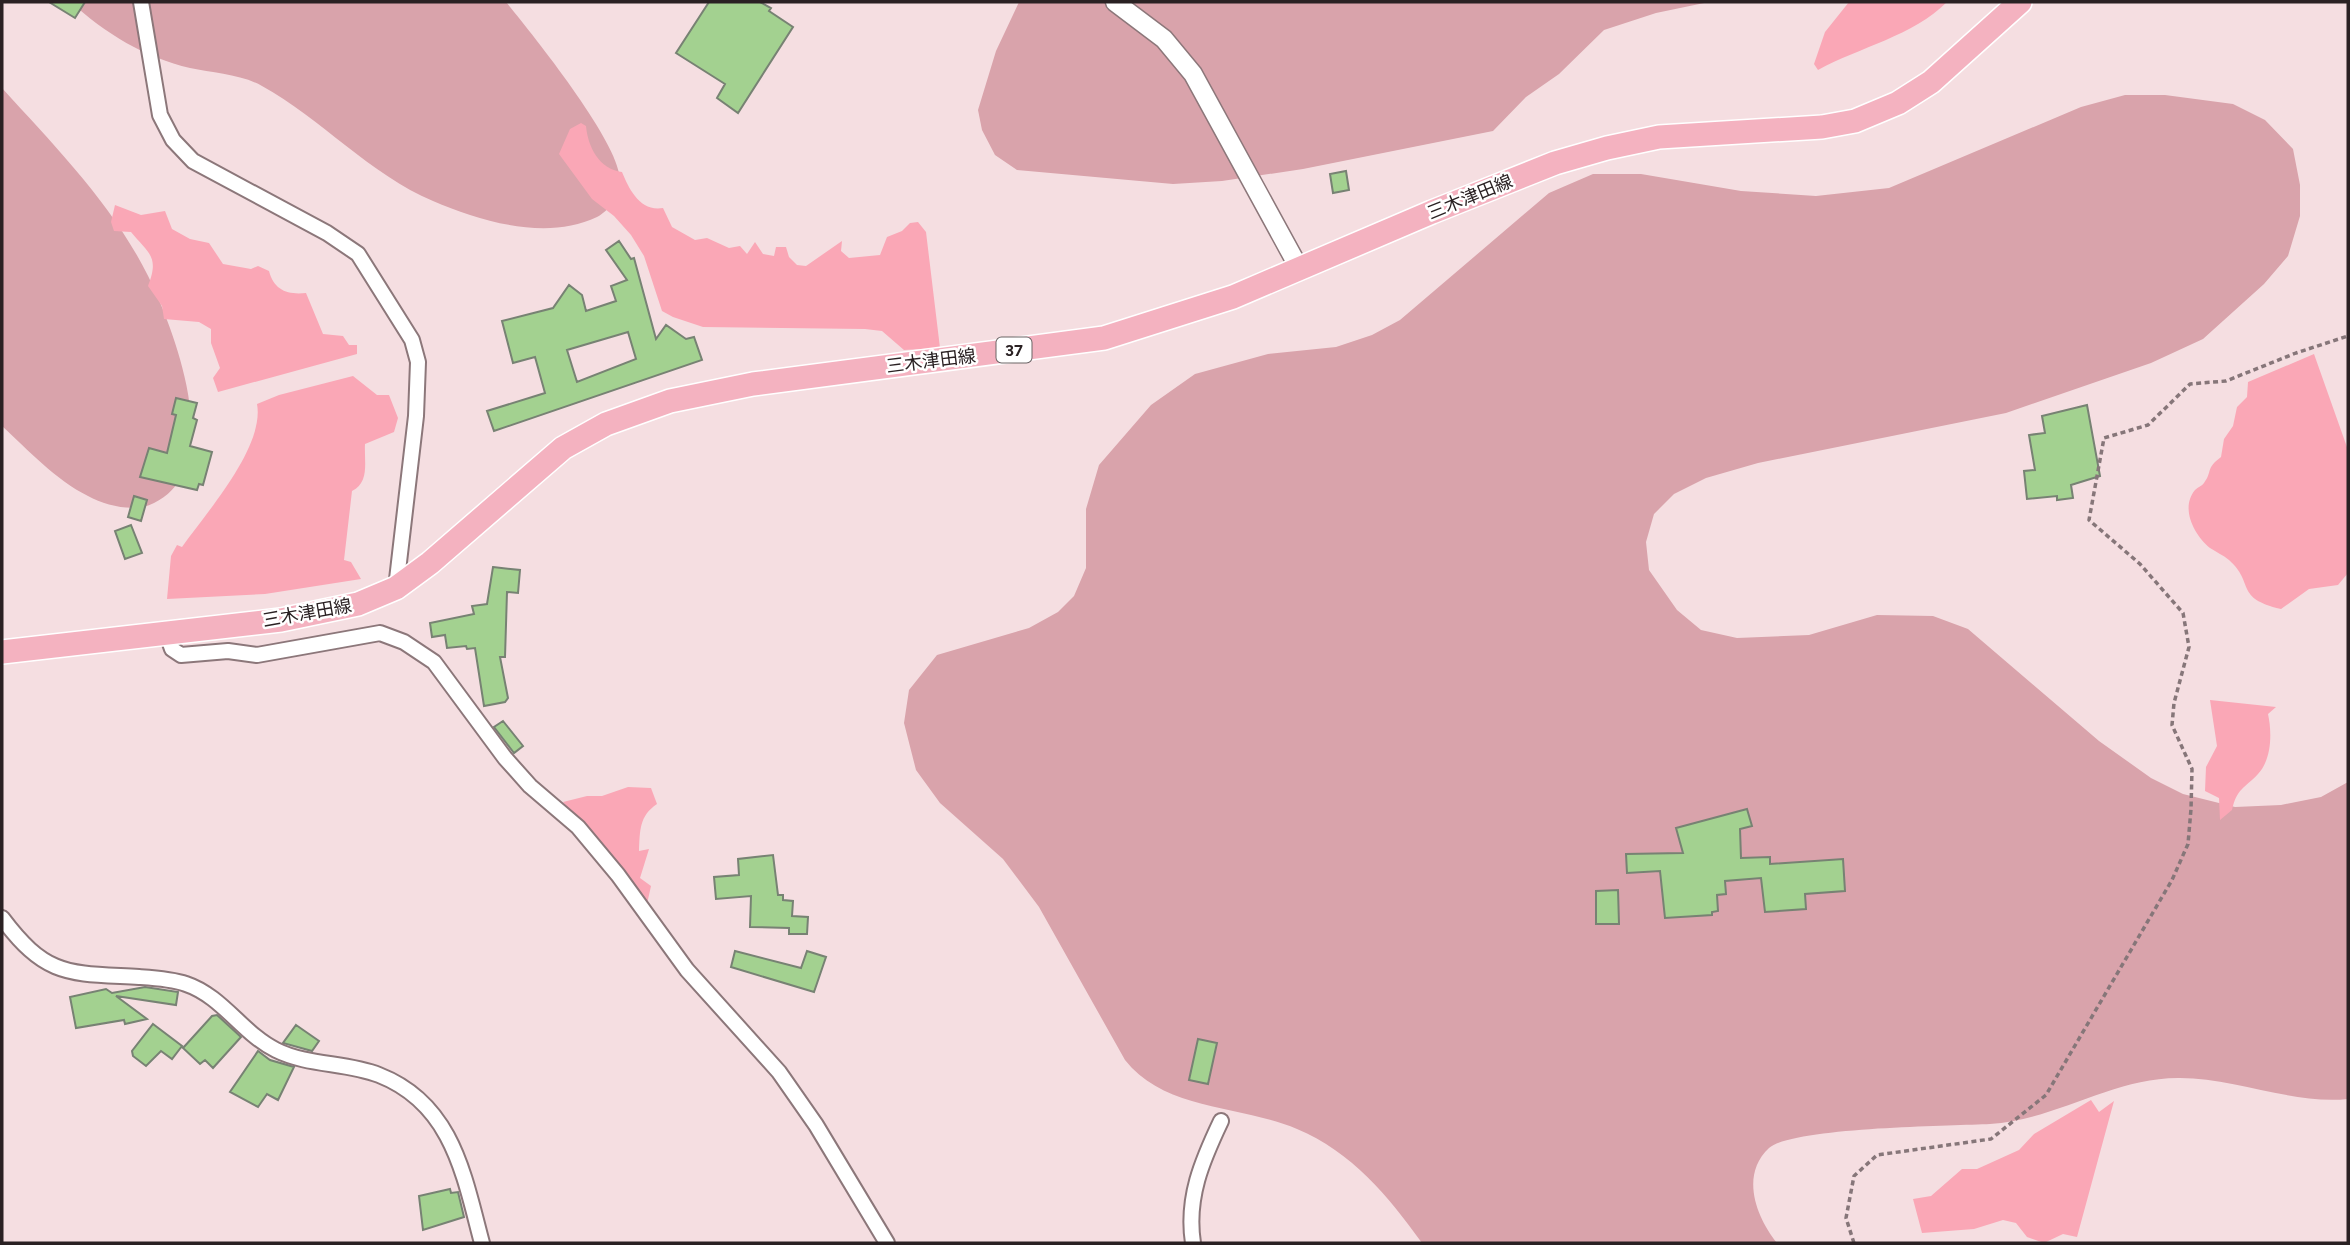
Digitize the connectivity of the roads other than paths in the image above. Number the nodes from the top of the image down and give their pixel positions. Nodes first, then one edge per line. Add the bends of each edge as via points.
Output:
1 (141, 2) edge
2 (1115, 2) edge
3 (2020, 2) edge
4 (1299, 268) junction
5 (396, 588) junction
6 (166, 632) junction
7 (2, 652) edge
8 (2, 918) edge
9 (1221, 1121) dead end
10 (482, 1243) edge
11 (887, 1243) edge
12 (1193, 1243) edge

1 - 5 street via 160,115 173,141 193,161 358,254 412,340 418,362 416,416
2 - 4 street via 1164,38 1193,74
3 - 4 main road, 三木津田線 / 37 via 1931,82 1898,103 1855,121 1659,137 1607,148 1543,168
4 - 5 main road, 三木津田線 / 37 via 1233,297 1104,338 753,384 670,401 607,424 563,448
5 - 6 main road, 三木津田線 / 37 via 320,614
6 - 7 main road, 三木津田線 / 37
6 - 11 street via 172,649 181,655 228,651 257,655 380,633 434,662 505,758 578,827 687,970 779,1072
8 - 10 street via 22,945 44,963 70,973 188,984 274,1050 313,1064 377,1074 411,1092 437,1119 458,1153
9 - 12 street via 1193,1190

